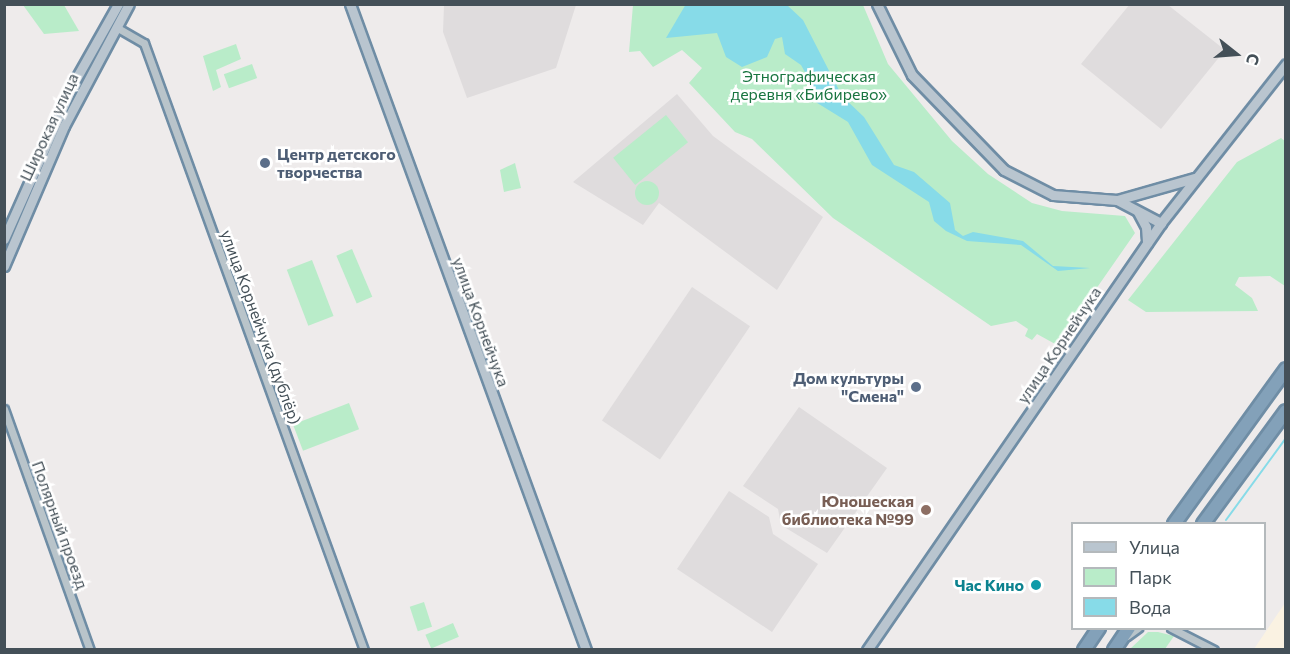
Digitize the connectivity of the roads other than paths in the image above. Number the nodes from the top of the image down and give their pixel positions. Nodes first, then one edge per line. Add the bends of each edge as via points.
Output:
1 (117, 4) edge
2 (129, 4) edge
3 (350, 4) edge
4 (877, 4) edge
5 (116, 27) junction
6 (1286, 64) edge
7 (1196, 177) junction
8 (1164, 189) junction
9 (1117, 200) junction
10 (1131, 204) junction
11 (1173, 208) junction
12 (1161, 223) junction
13 (4, 239) edge
14 (1147, 243) junction
15 (4, 266) edge
16 (1286, 369) edge
17 (4, 409) edge
18 (1286, 411) edge
19 (8, 427) edge
20 (1175, 522) edge
21 (1204, 522) edge
22 (1098, 630) edge
23 (1128, 630) edge
24 (1136, 630) edge
25 (1175, 630) edge
26 (1116, 646) edge
27 (90, 650) edge
28 (364, 650) edge
29 (586, 650) edge
30 (867, 650) edge
31 (1084, 650) edge
32 (1214, 650) edge

1 - 13 street, Широкая улица via 73,84
2 - 5 street, Широкая улица
3 - 29 street, улица Корнейчука
4 - 9 street via 912,75 1004,170 1058,196
5 - 15 street, Широкая улица via 64,126
5 - 28 street, улица Корнейчука (дублёр) via 144,43
6 - 7 street, улица Корнейчука
7 - 8 street
7 - 11 street, улица Корнейчука
8 - 9 street
8 - 11 street via 1174,198
9 - 10 street
10 - 12 street
10 - 14 street via 1146,227
11 - 12 street, улица Корнейчука
12 - 14 street, улица Корнейчука
14 - 30 street, улица Корнейчука
16 - 20 highway
17 - 19 street, Полярный проезд
18 - 21 highway
19 - 27 street, Полярный проезд
22 - 31 highway
23 - 26 highway
24 - 26 street
25 - 32 street

